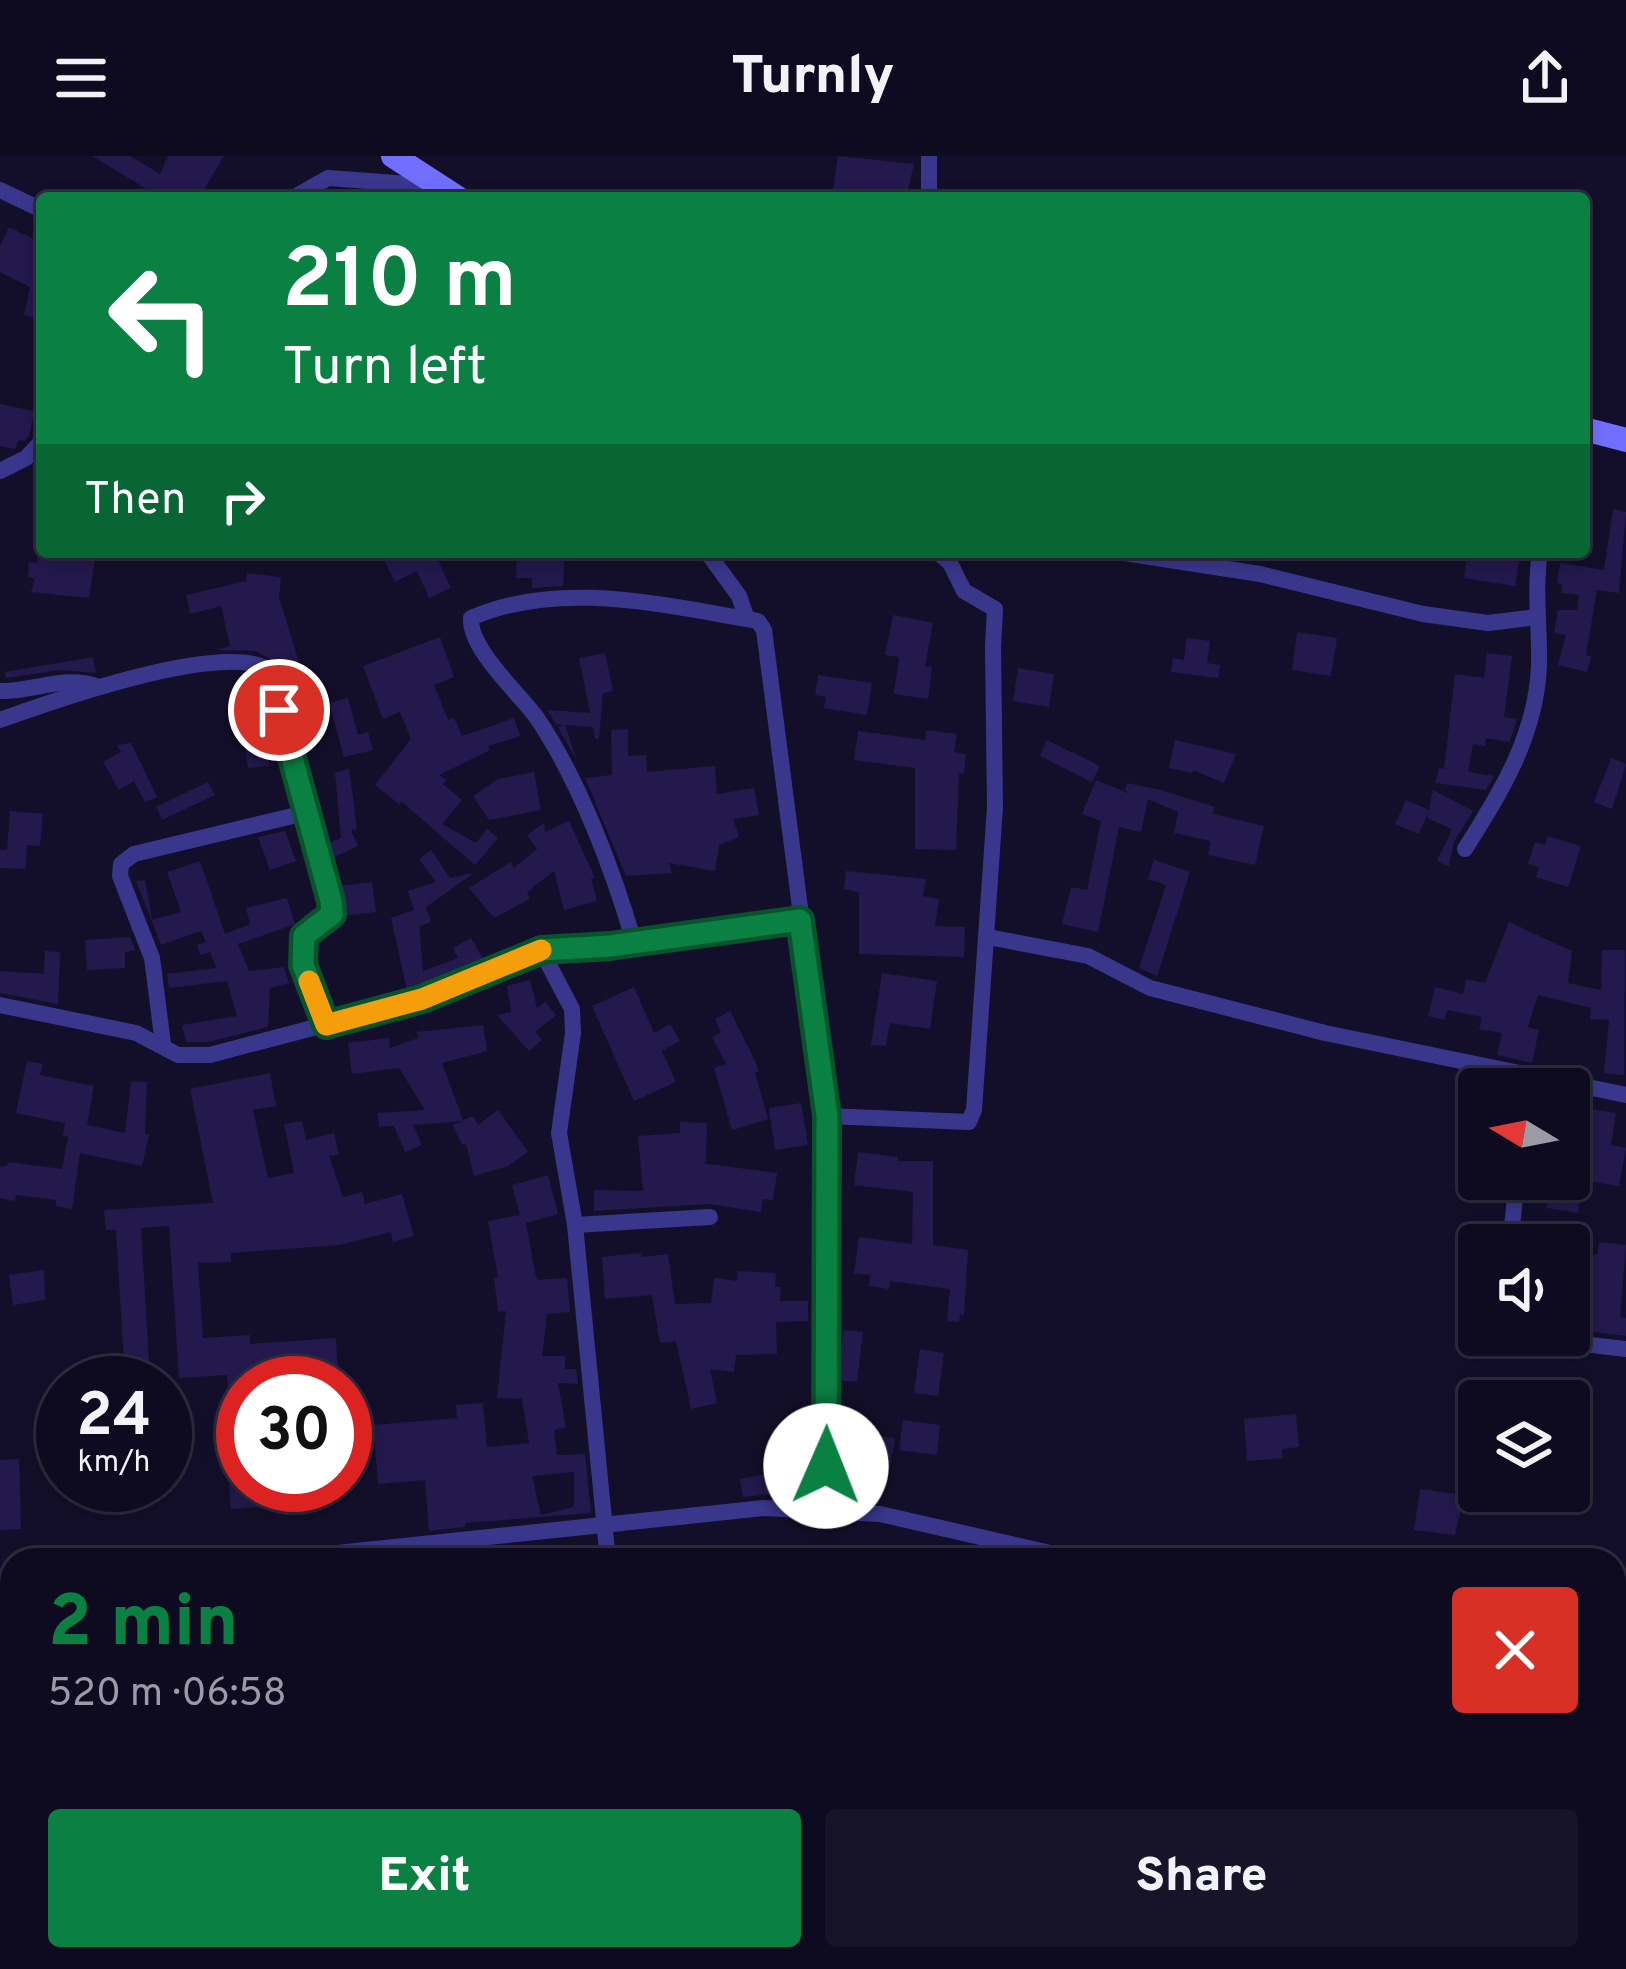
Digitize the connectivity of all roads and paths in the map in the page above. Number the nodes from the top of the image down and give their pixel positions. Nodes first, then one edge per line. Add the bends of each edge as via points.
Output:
1 (334, 156) edge
2 (393, 156) edge
3 (929, 156) edge
4 (328, 178) junction
5 (0, 190) edge
6 (304, 192) edge
7 (449, 192) edge
8 (929, 192) edge
9 (36, 207) edge
10 (1590, 431) edge
11 (1626, 440) edge
12 (36, 447) edge
13 (0, 470) edge
14 (711, 558) edge
15 (944, 558) edge
16 (1540, 558) edge
17 (1207, 559) edge
18 (1537, 616) junction
19 (747, 619) junction
20 (99, 687) junction
21 (0, 691) edge
22 (0, 720) edge
23 (305, 814) junction
24 (1465, 849) dead end
25 (800, 920) junction
26 (988, 937) junction
27 (634, 942) junction
28 (542, 950) junction
29 (0, 1005) edge
30 (326, 1025) junction
31 (163, 1044) junction
32 (1470, 1068) edge
33 (1590, 1090) edge
34 (1626, 1095) edge
35 (827, 1116) junction
36 (710, 1217) dead end
37 (575, 1225) junction
38 (1590, 1345) edge
39 (1626, 1349) edge
40 (825, 1510) junction
41 (605, 1523) junction
42 (379, 1548) edge
43 (607, 1548) edge
44 (1013, 1548) edge

1 - 4 street
2 - 7 main road
3 - 8 street
4 - 6 street
4 - 7 street
5 - 9 street
10 - 11 main road
12 - 13 street
14 - 19 street
15 - 26 street via 964,591 995,609
16 - 18 street
17 - 18 street via 1397,610 1489,623
18 - 24 street via 1528,735
19 - 25 street via 764,630
19 - 27 street via 607,596 499,606 472,618 479,646 555,748 613,870
20 - 21 street via 53,682
20 - 22 street
20 - 23 street via 229,661 266,666
23 - 30 street via 331,901 332,914 304,936 302,953
23 - 31 street via 134,854 121,864 158,983
25 - 27 street
25 - 35 street
26 - 32 street via 1088,956 1150,988
26 - 35 street via 969,1122
27 - 28 street
28 - 30 street via 422,999
28 - 37 street via 572,1009 559,1132
29 - 31 street
30 - 31 street via 210,1055 178,1055
33 - 34 street
35 - 40 street
36 - 37 street
37 - 41 street
38 - 39 street
40 - 41 street
40 - 44 street via 880,1514
41 - 42 street
41 - 43 street

